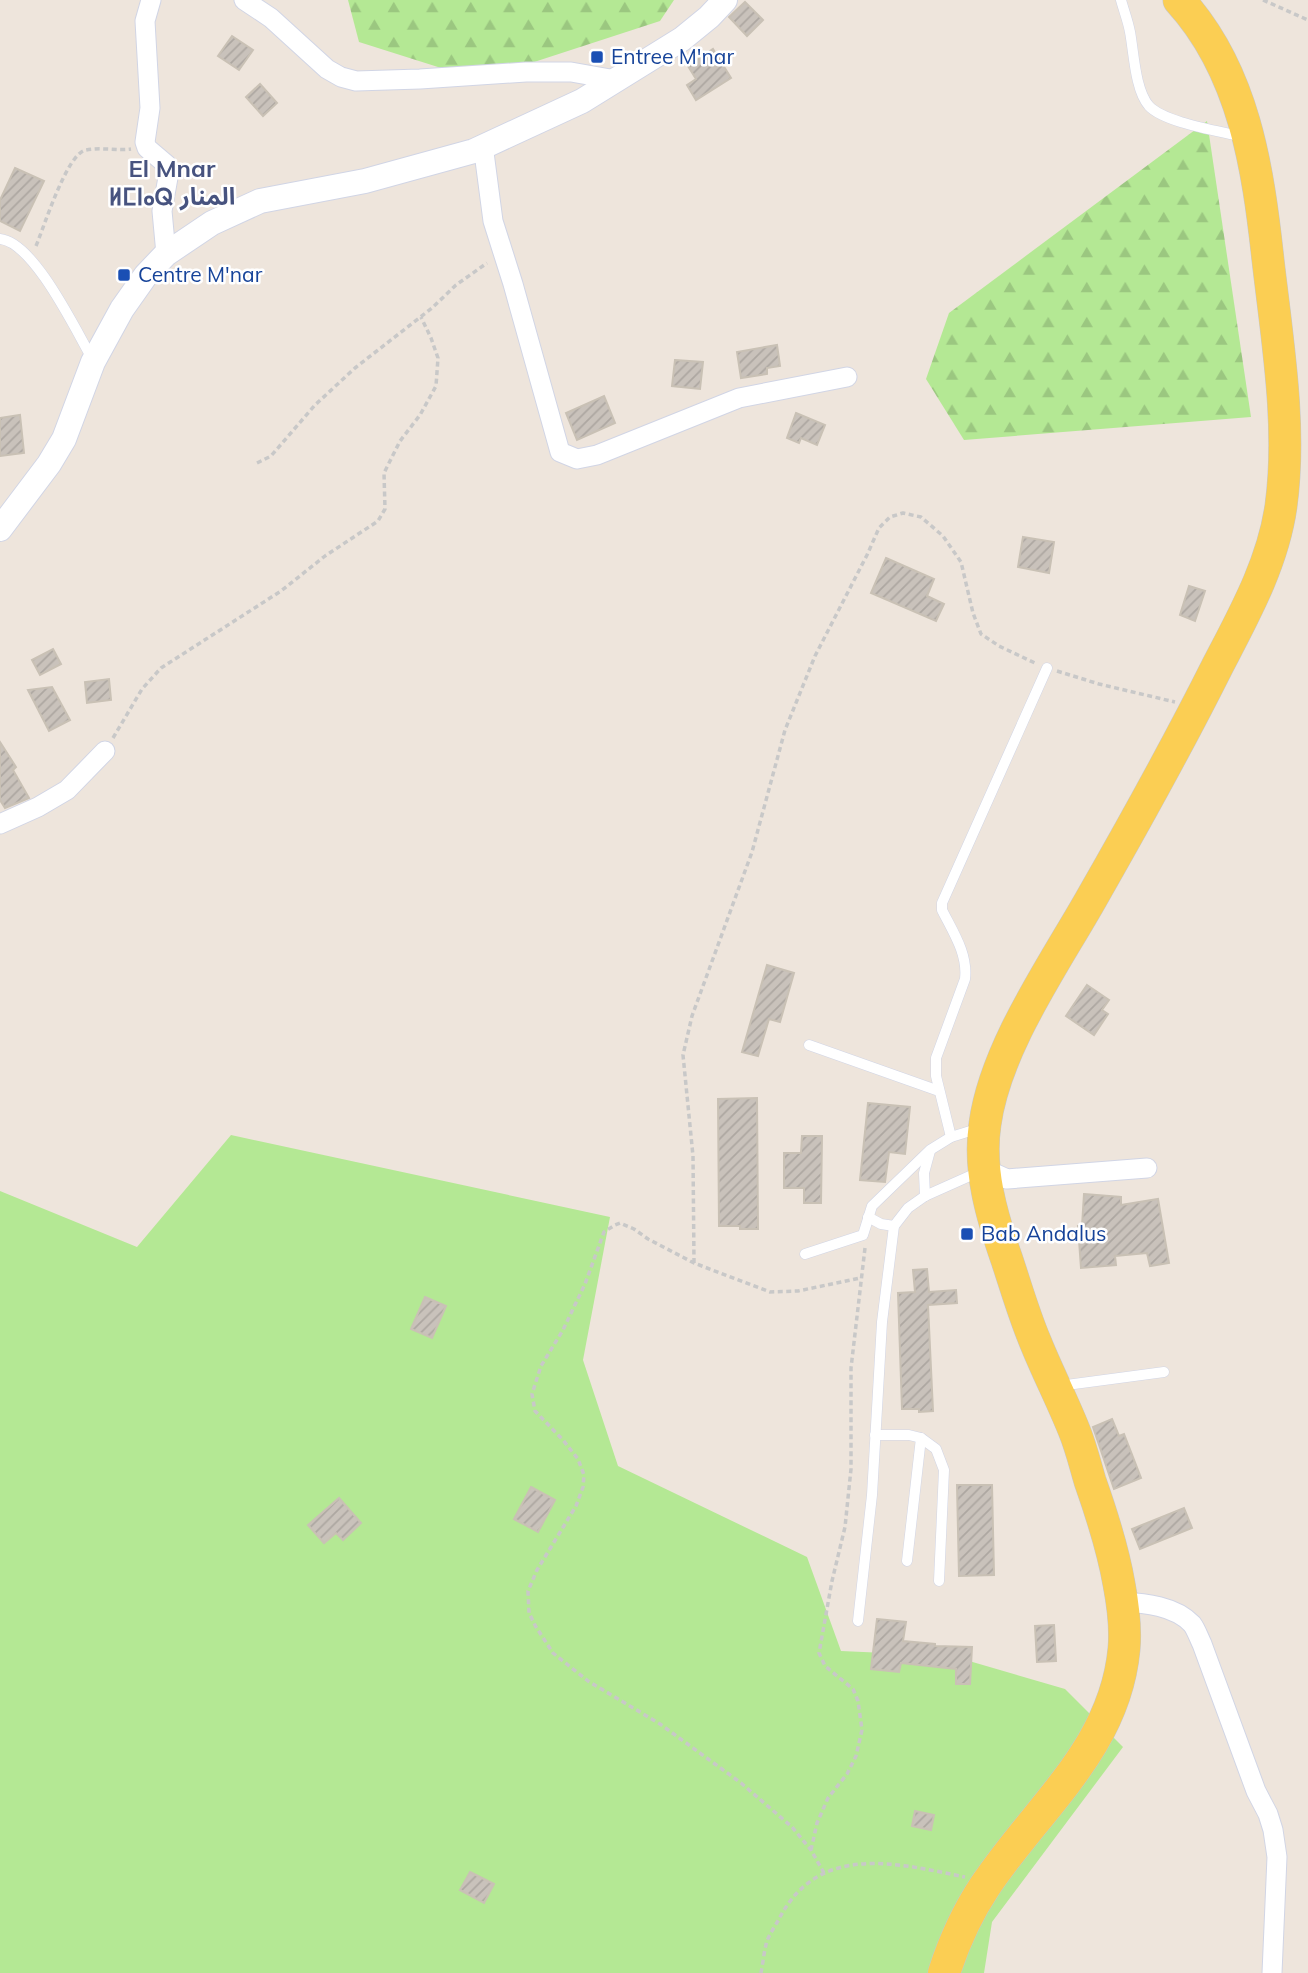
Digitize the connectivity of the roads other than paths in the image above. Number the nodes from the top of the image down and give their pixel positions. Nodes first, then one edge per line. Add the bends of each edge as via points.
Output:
1 (151, 0) edge
2 (244, 0) edge
3 (725, 0) edge
4 (1121, 0) edge
5 (1179, 0) edge
6 (616, 80) junction
7 (1249, 138) junction
8 (483, 145) junction
9 (0, 239) edge
10 (166, 254) junction
11 (93, 362) junction
12 (847, 377) dead end
13 (0, 528) edge
14 (1047, 668) road end
15 (105, 751) road end
16 (0, 824) edge
17 (809, 1045) dead end
18 (939, 1091) junction
19 (984, 1126) junction
20 (951, 1137) junction
21 (930, 1150) junction
22 (1147, 1168) dead end
23 (985, 1169) junction
24 (925, 1196) junction
25 (868, 1217) junction
26 (894, 1226) junction
27 (805, 1254) dead end
28 (1164, 1372) dead end
29 (1055, 1386) junction
30 (875, 1435) junction
31 (921, 1438) junction
32 (906, 1561) dead end
33 (939, 1581) dead end
34 (1122, 1602) junction
35 (858, 1621) dead end
36 (944, 1973) edge
37 (1272, 1973) edge

1 - 10 street via 145,21 150,108 145,142 169,172 162,211
2 - 6 street via 327,69 356,81 526,72 571,72
3 - 6 street via 682,39
4 - 7 lane via 1141,92 1149,106 1176,120
5 - 7 main road via 1226,70
6 - 8 street via 582,101
7 - 19 main road via 1261,196 1283,412 1281,506 1271,551 1253,598 1197,707 1007,1051
8 - 10 street via 365,181 260,201 212,223
8 - 12 street via 493,221 560,452 577,458 597,455 739,398
9 - 11 lane via 16,244 35,264
10 - 11 street via 122,309
11 - 13 street via 50,464
14 - 18 lane via 942,903 966,968 936,1058
15 - 16 street via 68,790
17 - 18 lane
18 - 20 lane
19 - 20 lane
19 - 23 main road
20 - 21 lane
21 - 24 lane via 924,1172
21 - 25 lane via 873,1206
22 - 23 street via 1007,1179
23 - 24 lane
23 - 29 main road via 991,1213 1034,1340
24 - 26 lane
25 - 26 lane
25 - 27 lane via 863,1235
26 - 30 lane
28 - 29 lane
29 - 34 main road via 1105,1523
30 - 31 lane
30 - 35 lane
31 - 32 lane
31 - 33 lane via 936,1449 944,1470
34 - 36 main road via 1124,1646 1109,1711 1073,1774 987,1882 964,1922
34 - 37 street via 1177,1614 1192,1624 1202,1644 1273,1830 1277,1857

